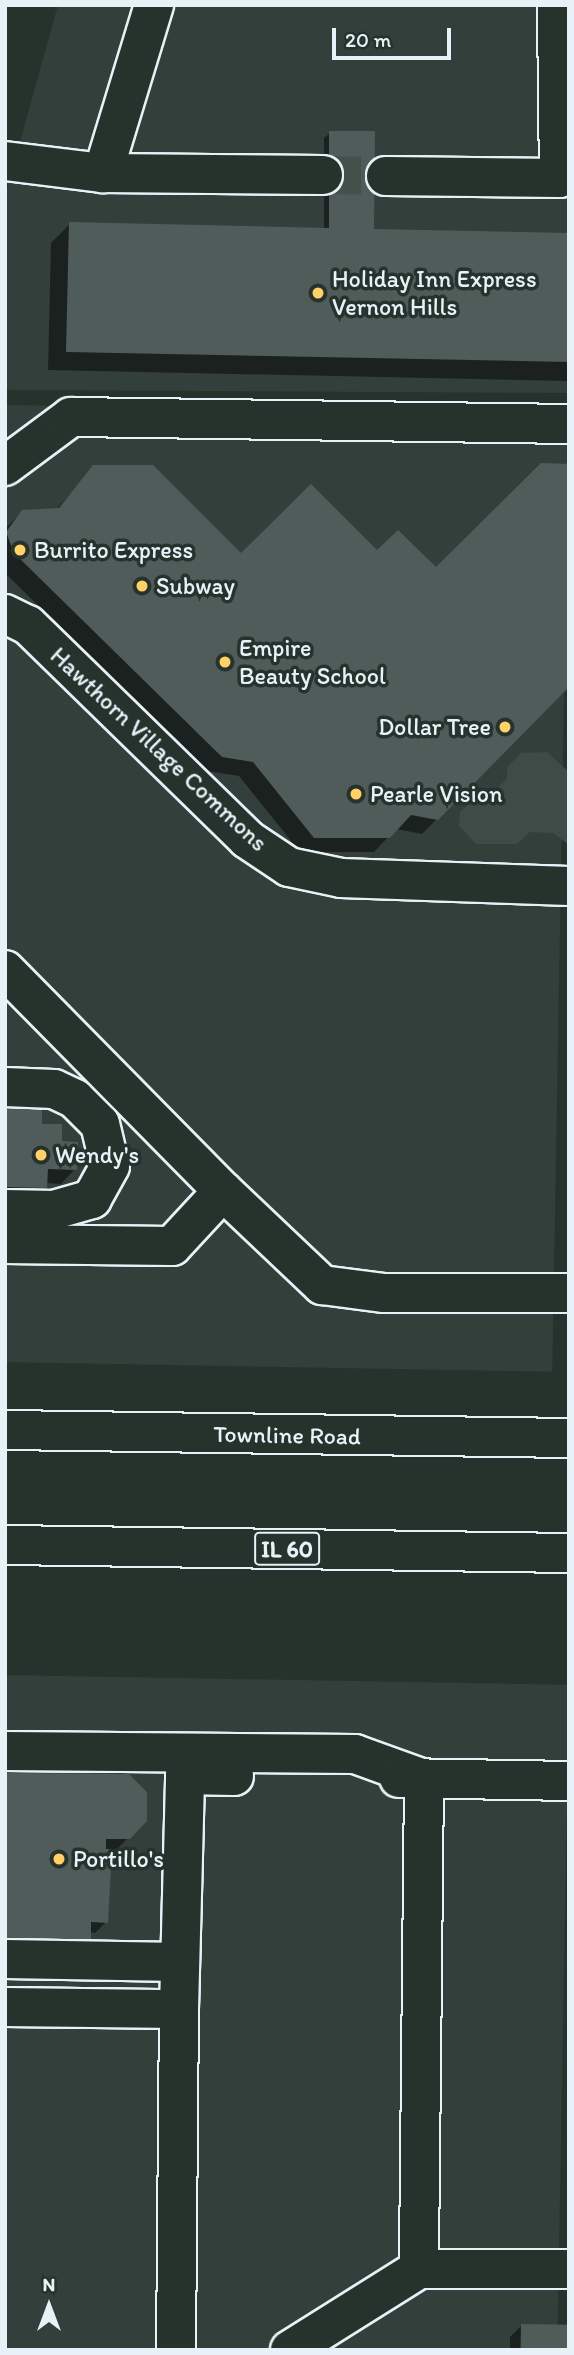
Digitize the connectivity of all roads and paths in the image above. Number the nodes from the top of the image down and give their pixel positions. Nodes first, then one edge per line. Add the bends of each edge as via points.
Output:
1 (154, 5) edge
2 (557, 5) edge
3 (5, 161) edge
4 (103, 173) junction
5 (323, 175) tunnel mouth
6 (386, 176) tunnel mouth
7 (569, 424) edge
8 (5, 466) edge
9 (13, 627) edge
10 (569, 886) edge
11 (5, 970) edge
12 (5, 1087) edge
13 (223, 1191) junction
14 (5, 1209) edge
15 (5, 1244) edge
16 (569, 1293) edge
17 (6, 1429) edge
18 (569, 1438) edge
19 (5, 1545) edge
20 (569, 1553) edge
21 (5, 1735) edge
22 (5, 1751) edge
23 (185, 1751) junction
24 (424, 1779) junction
25 (569, 1781) edge
26 (5, 1959) edge
27 (180, 1962) junction
28 (5, 2007) edge
29 (179, 2008) junction
30 (419, 2269) junction
31 (569, 2269) edge
32 (176, 2350) edge
33 (290, 2350) edge

1 - 4 main road
2 - 6 main road via 559,178
3 - 4 main road
4 - 5 main road
7 - 8 main road via 71,417
9 - 10 main road, Hawthorn Village Commons via 247,839 289,867 341,878
11 - 13 main road
12 - 14 main road via 54,1089 75,1098 100,1124 110,1166 92,1199 54,1210
13 - 15 main road via 172,1246
13 - 16 main road via 322,1285 384,1293
17 - 18 main road, Townline Road
19 - 20 main road, IL 60
21 - 23 main road via 147,1731
22 - 23 main road
23 - 24 main road via 355,1754
24 - 25 main road
24 - 27 main road via 185,1775
24 - 30 main road
26 - 27 main road
27 - 29 main road
28 - 29 main road
29 - 32 main road
30 - 31 main road
30 - 33 main road

